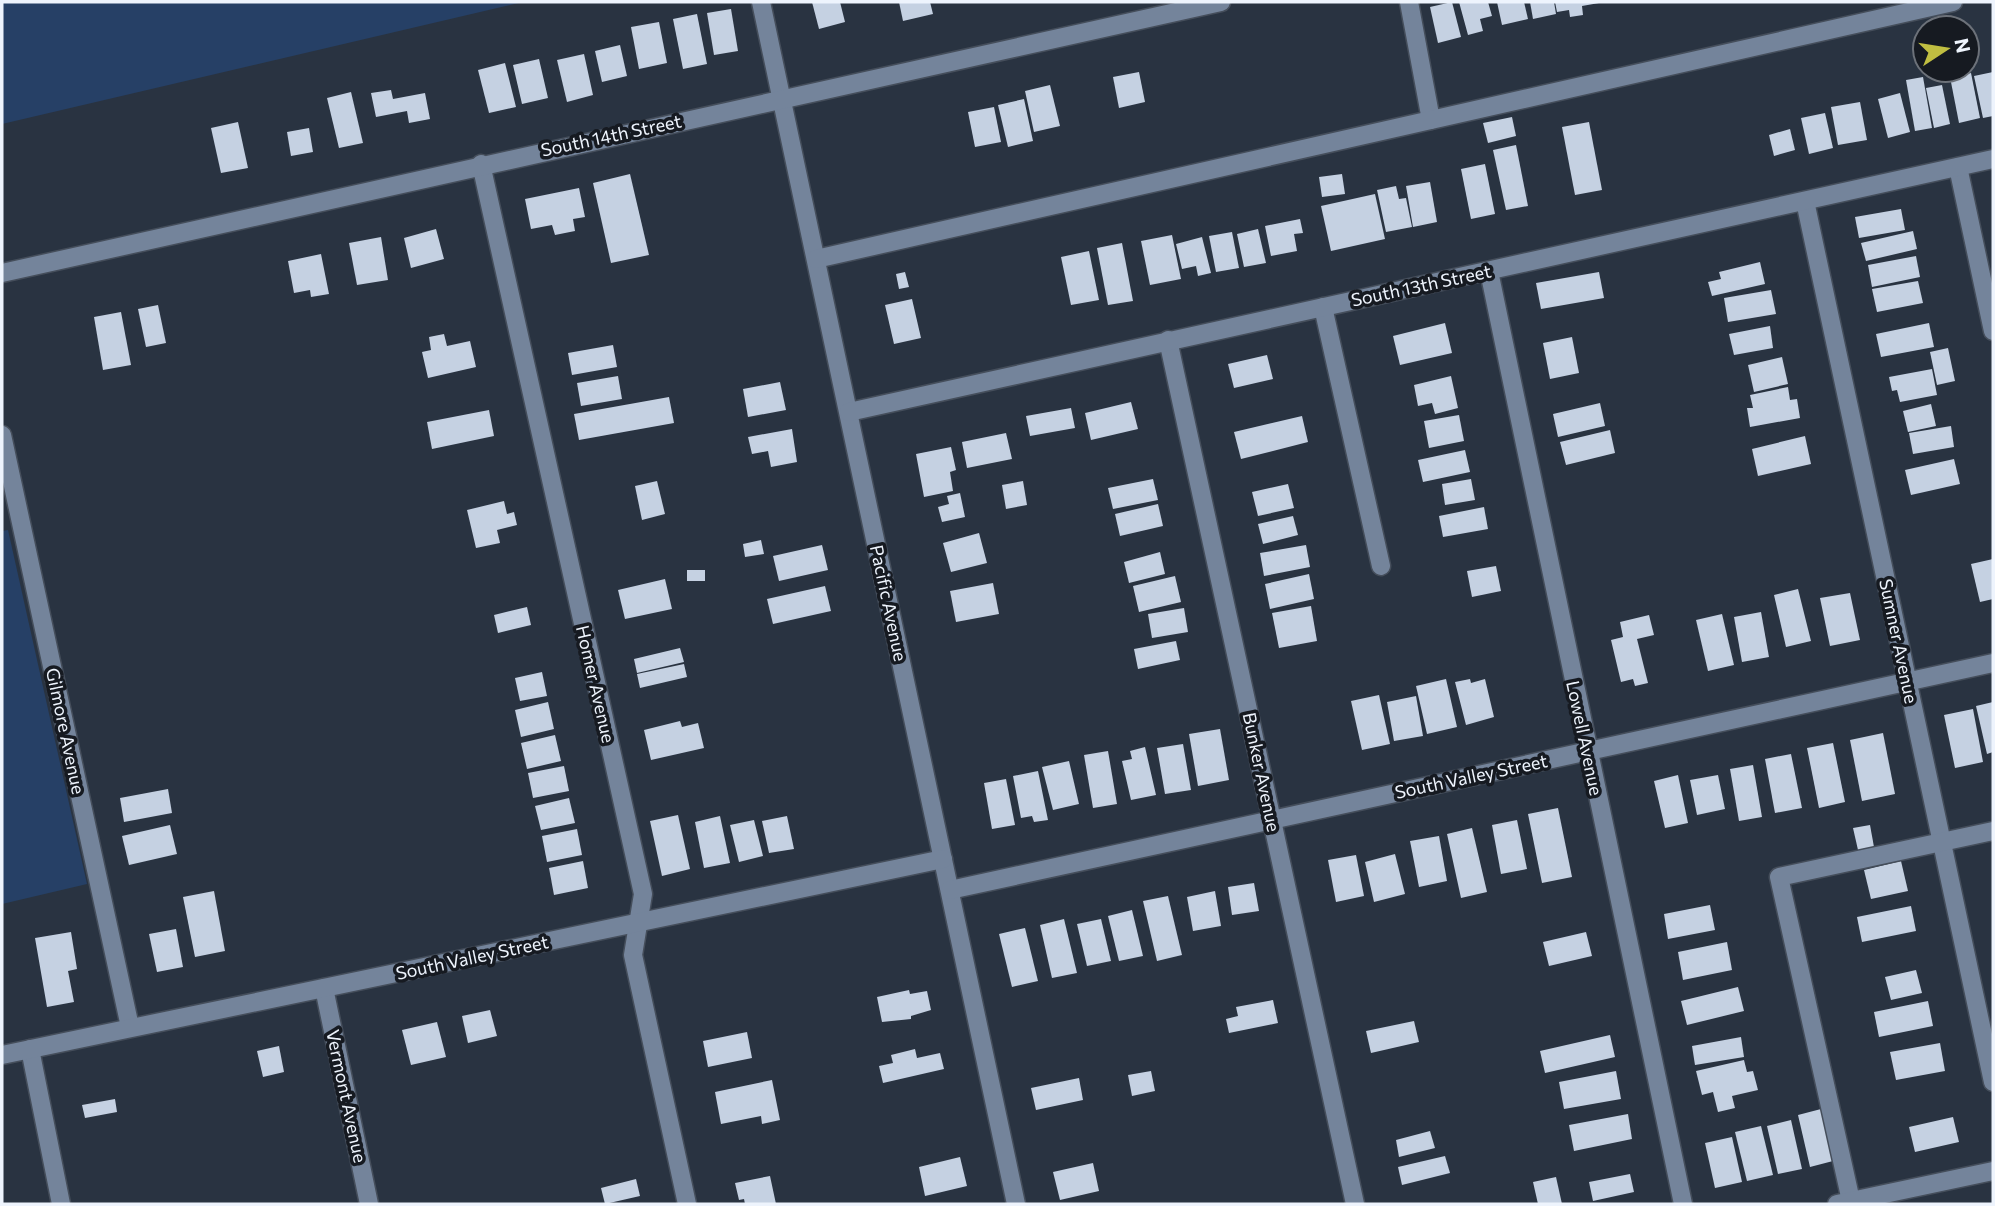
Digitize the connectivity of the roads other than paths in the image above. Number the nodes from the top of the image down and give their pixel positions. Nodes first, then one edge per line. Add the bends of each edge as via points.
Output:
1 (761, 2) edge
2 (1221, 2) edge
3 (1409, 2) edge
4 (1953, 2) edge
5 (782, 98) junction
6 (1431, 120) junction
7 (1993, 159) edge
8 (481, 164) junction
9 (1958, 167) junction
10 (1805, 201) junction
11 (816, 259) junction
12 (1489, 271) junction
13 (2, 273) edge
14 (1322, 307) junction
15 (1993, 331) edge
16 (1168, 341) junction
17 (849, 412) junction
18 (2, 435) edge
19 (1381, 566) dead end
20 (1993, 663) edge
21 (1908, 682) junction
22 (1588, 751) junction
23 (1272, 819) junction
24 (1993, 831) edge
25 (1941, 842) junction
26 (943, 859) junction
27 (950, 890) junction
28 (637, 923) junction
29 (324, 988) junction
30 (130, 1027) junction
31 (30, 1049) junction
32 (2, 1055) edge
33 (1993, 1082) edge
34 (1993, 1171) edge
35 (1844, 1203) edge
36 (61, 1204) edge
37 (369, 1204) edge
38 (687, 1204) edge
39 (1016, 1204) edge
40 (1355, 1204) edge
41 (1683, 1204) edge

1 - 5 street, Pacific Avenue
2 - 5 street, South 14th Street
3 - 6 street
4 - 6 street
5 - 8 street, South 14th Street
5 - 11 street, Pacific Avenue
6 - 11 street
7 - 9 street, South 13th Street
8 - 13 street, South 14th Street
8 - 28 street, Homer Avenue via 643,894
9 - 10 street, South 13th Street
9 - 15 street
10 - 12 street, South 13th Street
10 - 21 street, Sumner Avenue
11 - 17 street, Pacific Avenue
12 - 14 street, South 13th Street
12 - 22 street, Lowell Avenue
14 - 16 street, South 13th Street
14 - 19 street
16 - 17 street, South 13th Street
16 - 23 street, Bunker Avenue
17 - 26 street, Pacific Avenue
18 - 30 street, Gilmore Avenue
20 - 21 street, South Valley Street
21 - 22 street, South Valley Street
21 - 25 street, Sumner Avenue
22 - 23 street, South Valley Street
22 - 41 street, Lowell Avenue
23 - 27 street, South Valley Street
23 - 40 street, Bunker Avenue
24 - 25 street
25 - 33 street, Sumner Avenue
25 - 35 street via 1779,877
26 - 27 street, Pacific Avenue
26 - 28 street, South Valley Street
27 - 39 street, Pacific Avenue
28 - 29 street, South Valley Street
28 - 38 street, Homer Avenue via 634,955
29 - 30 street, South Valley Street
29 - 37 street, Vermont Avenue
30 - 31 street, South Valley Street
31 - 32 street, South Valley Street
31 - 36 street
34 - 35 street

